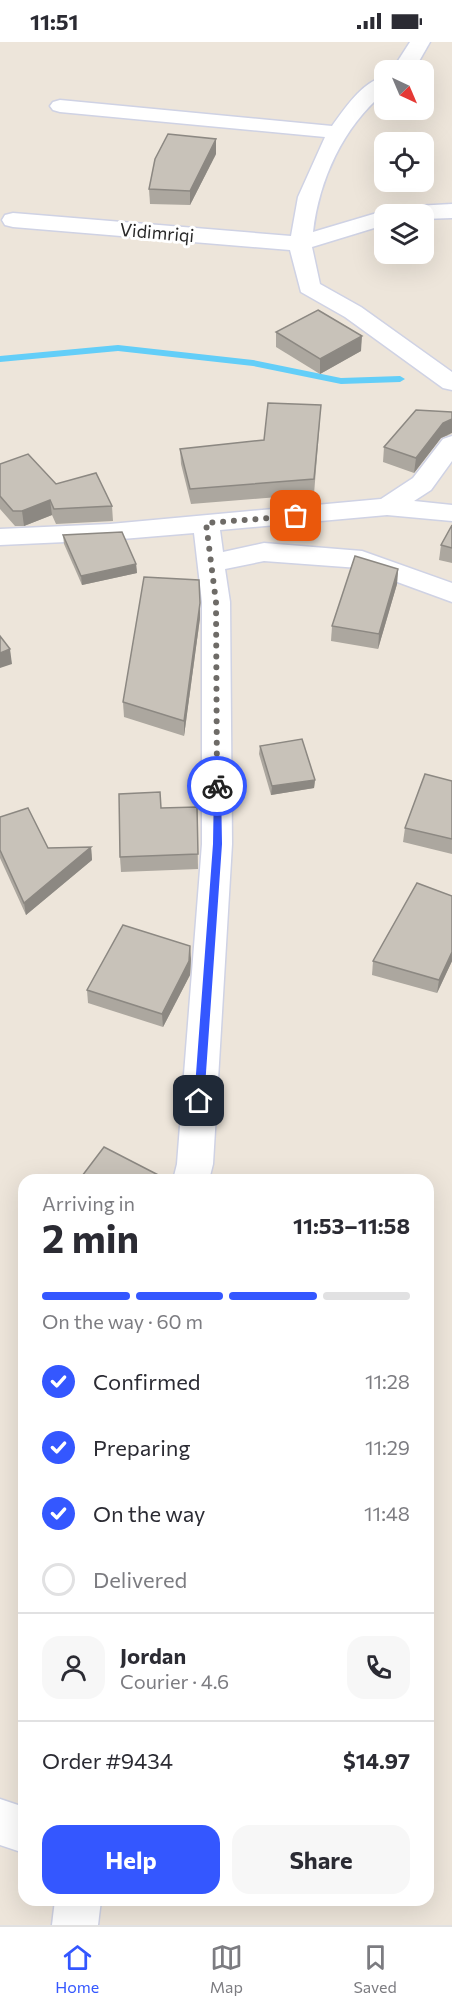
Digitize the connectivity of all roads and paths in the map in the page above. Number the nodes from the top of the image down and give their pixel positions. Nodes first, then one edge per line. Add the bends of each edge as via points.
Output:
1 (420, 42) edge
2 (410, 60) edge
3 (374, 90) edge
4 (60, 106) dead end
5 (336, 132) junction
6 (452, 211) edge
7 (434, 212) edge
8 (13, 220) dead end
9 (374, 221) edge
10 (301, 243) junction
11 (452, 384) edge
12 (452, 444) edge
13 (387, 507) junction
14 (452, 513) edge
15 (206, 523) junction
16 (110, 531) junction
17 (0, 537) edge
18 (0, 554) edge
19 (210, 564) junction
20 (452, 592) edge
21 (192, 1174) edge
22 (0, 1822) edge
23 (18, 1828) edge
24 (77, 1906) edge
25 (75, 1925) edge

1 - 2 street
3 - 5 street
4 - 5 street
5 - 10 street via 309,199
6 - 7 street
8 - 10 street, Vidimriqi
9 - 10 street, Vidimriqi
10 - 11 street via 309,287 352,312
12 - 13 street via 422,484
13 - 14 street
13 - 15 street
15 - 16 street
15 - 19 street
16 - 17 street
16 - 18 street
19 - 20 street via 264,552 362,560
19 - 21 street via 216,602 217,844
22 - 23 street
24 - 25 street

